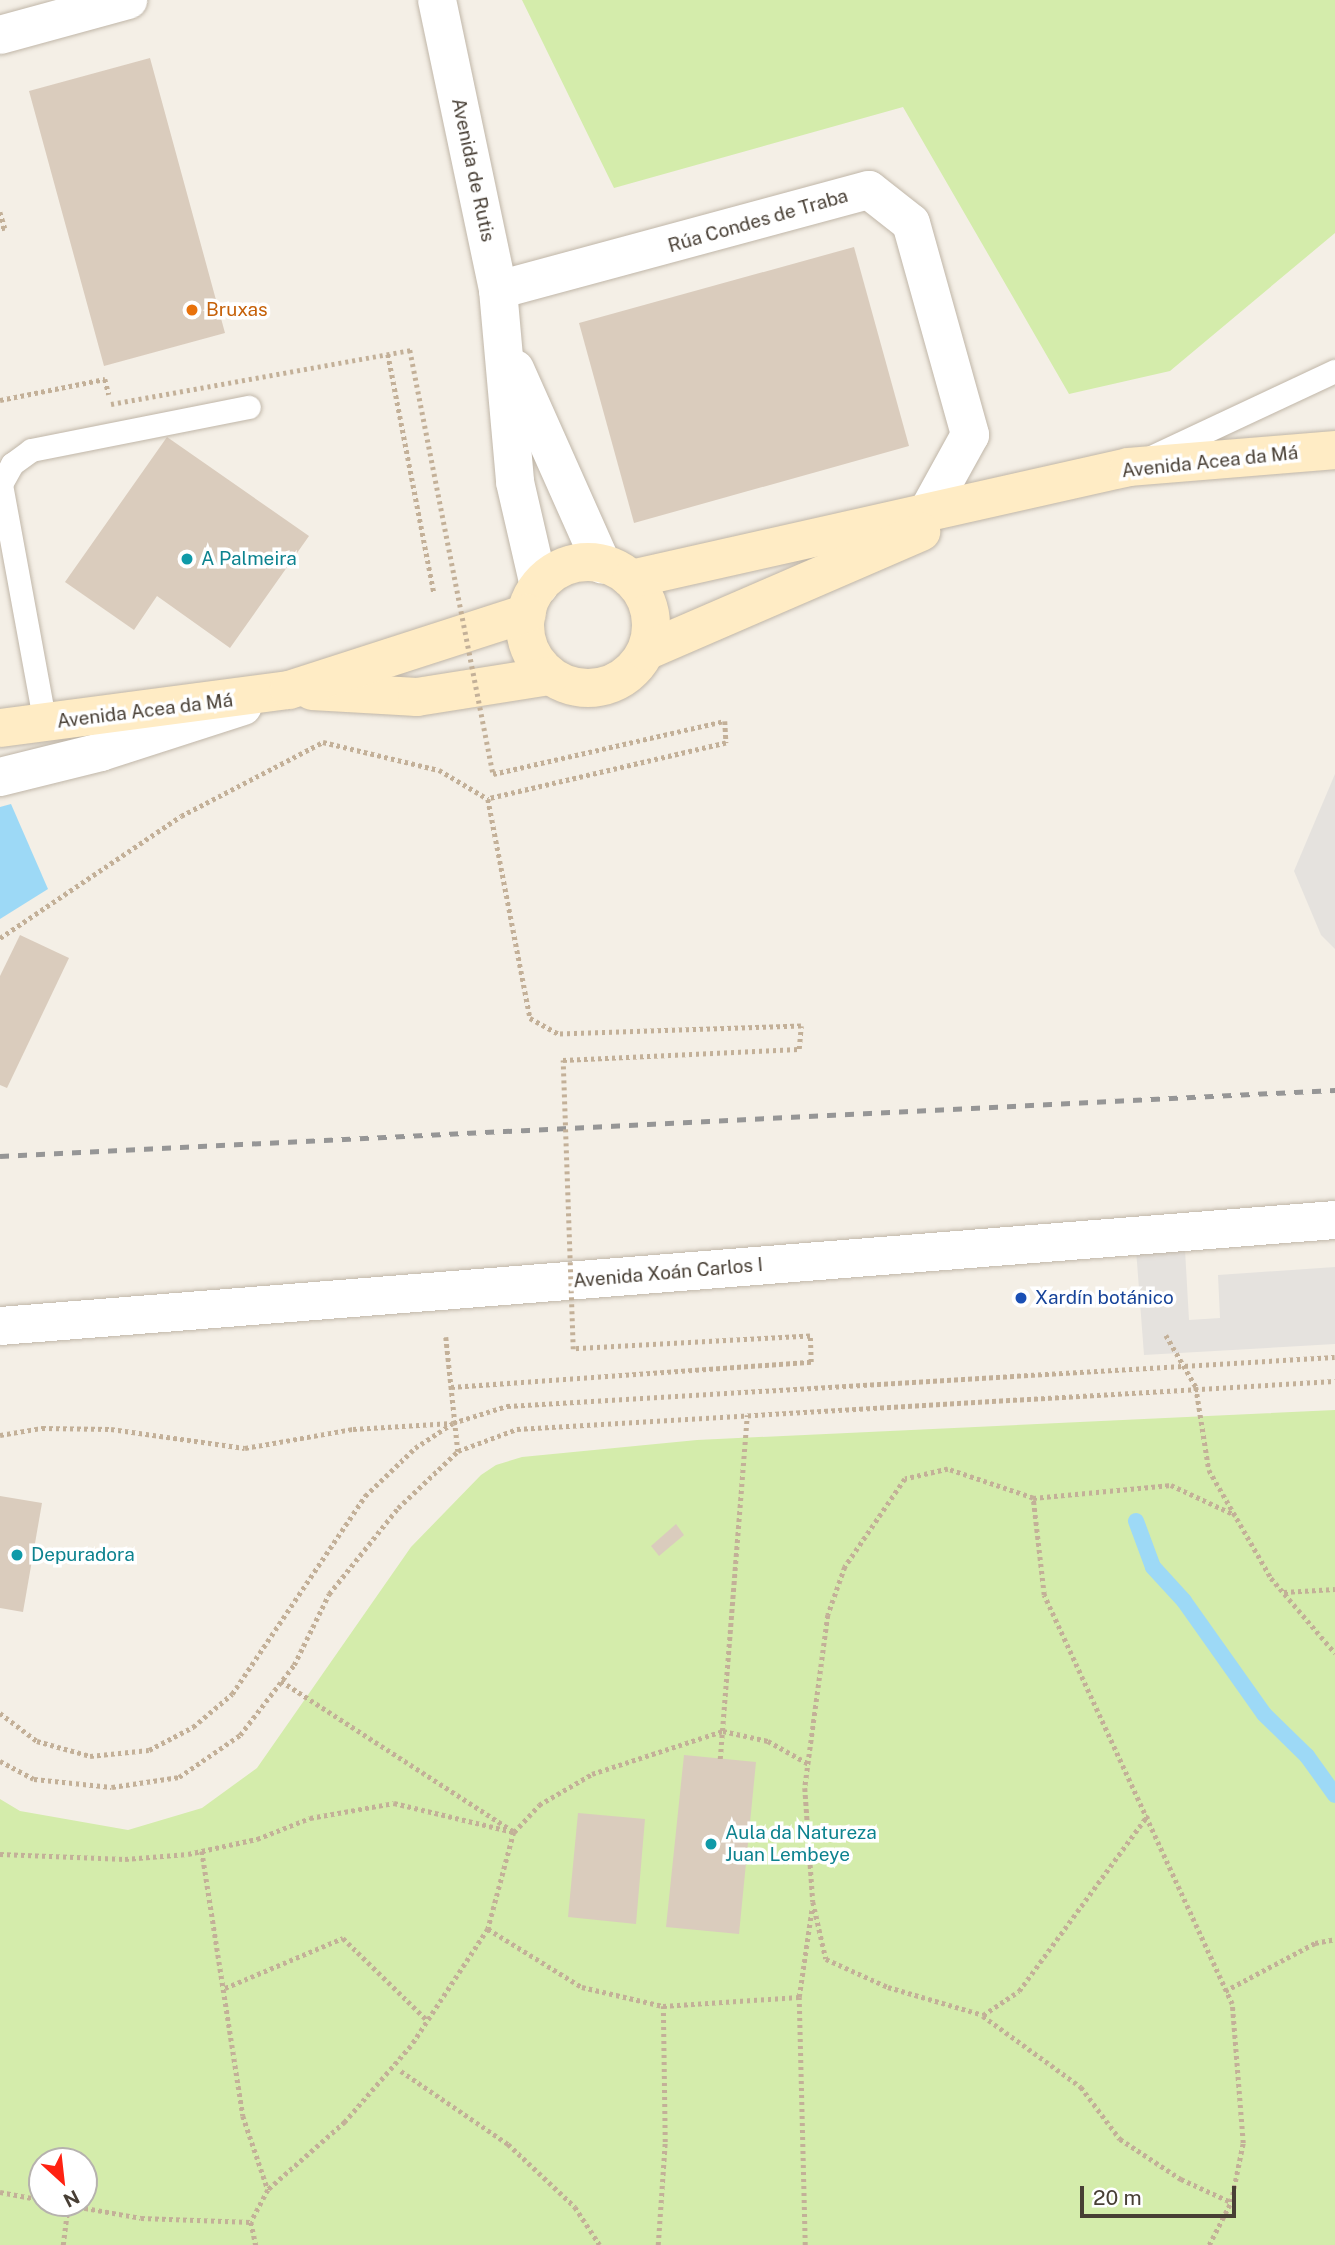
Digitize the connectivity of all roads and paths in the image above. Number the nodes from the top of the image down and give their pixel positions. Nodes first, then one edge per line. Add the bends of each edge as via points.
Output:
1 (128, 0) edge
2 (437, 0) edge
3 (0, 35) edge
4 (0, 212) edge
5 (0, 229) edge
6 (498, 290) junction
7 (503, 342) junction
8 (388, 354) junction
9 (1335, 371) edge
10 (0, 400) edge
11 (111, 404) junction
12 (249, 407) dead end
13 (117, 433) junction
14 (1335, 450) edge
15 (1129, 467) junction
16 (1003, 497) junction
17 (927, 513) junction
18 (617, 571) junction
19 (430, 572) dead end
20 (533, 600) junction
21 (646, 651) junction
22 (549, 676) junction
23 (289, 690) junction
24 (45, 724) junction
25 (0, 727) edge
26 (0, 777) edge
27 (488, 799) junction
28 (0, 938) edge
29 (1335, 1220) edge
30 (0, 1326) edge
31 (445, 1329) dead end
32 (1166, 1335) dead end
33 (1335, 1357) edge
34 (1185, 1366) junction
35 (1335, 1381) edge
36 (451, 1387) junction
37 (1196, 1387) junction
38 (747, 1415) junction
39 (453, 1423) junction
40 (0, 1435) edge
41 (458, 1451) junction
42 (1033, 1498) junction
43 (1235, 1515) junction
44 (1335, 1589) edge
45 (1284, 1592) junction
46 (1335, 1653) edge
47 (281, 1681) junction
48 (0, 1713) edge
49 (723, 1731) junction
50 (720, 1759) dead end
51 (0, 1761) edge
52 (809, 1764) junction
53 (1148, 1815) junction
54 (513, 1832) junction
55 (202, 1851) junction
56 (0, 1854) edge
57 (813, 1902) junction
58 (488, 1929) junction
59 (1335, 1939) edge
60 (225, 1988) junction
61 (1225, 1991) junction
62 (799, 1997) junction
63 (663, 2006) junction
64 (983, 2015) junction
65 (428, 2021) junction
66 (401, 2070) dead end
67 (268, 2190) junction
68 (0, 2192) edge
69 (28, 2197) edge
70 (1231, 2202) junction
71 (98, 2210) edge
72 (66, 2217) edge
73 (251, 2222) junction
74 (63, 2245) edge
75 (256, 2245) edge
76 (600, 2245) edge
77 (659, 2245) edge
78 (805, 2245) edge
79 (1209, 2245) edge

1 - 3 street
2 - 6 street, Avenida de Rutis
4 - 5 path via 5,228
6 - 7 street, Avenida de Rutis
6 - 17 street, Rúa Condes de Traba via 869,190 911,223 970,435
7 - 18 street
7 - 20 street, Avenida de Rutis via 515,482
8 - 11 path, bridge
8 - 19 path
8 - 27 path, bridge via 410,349 494,774 725,722 726,743
9 - 15 lane
10 - 11 path via 105,379
11 - 13 path
12 - 13 lane
13 - 24 lane via 31,450 12,464 1,484
14 - 15 main road, Avenida Acea da Má
15 - 16 main road, Avenida Acea da Má
16 - 17 main road
16 - 21 main road
17 - 18 main road
18 - 20 main road via 568,566
18 - 21 main road via 650,613
20 - 22 main road via 529,648
20 - 23 main road
21 - 22 main road via 636,667 604,687 585,688
22 - 23 main road via 417,696
23 - 24 main road, Avenida Acea da Má
23 - 26 street via 101,752
24 - 25 main road, Avenida Acea da Má
27 - 28 path via 439,769 323,742 181,816
27 - 36 path, bridge via 530,1018 559,1034 801,1026 799,1049 563,1060 573,1349 810,1336 811,1362
29 - 30 street, Avenida Xoán Carlos I
31 - 36 path
32 - 34 path
33 - 34 path
34 - 37 path
34 - 39 path via 507,1406
35 - 37 path
36 - 39 path
37 - 38 path
37 - 43 path via 1209,1470
38 - 41 path via 517,1429
38 - 49 path
39 - 40 path via 353,1429 244,1448 111,1429 42,1428
39 - 41 path
39 - 48 path via 415,1448 365,1496 232,1694 192,1727 149,1750 90,1756 37,1741
41 - 47 path via 398,1508 329,1594
42 - 43 path via 1171,1485
42 - 52 path via 948,1469 905,1479 845,1567 828,1615
42 - 53 path via 1044,1595
43 - 45 path
44 - 45 path
45 - 46 path
47 - 51 path via 240,1735 179,1777 112,1787 33,1779
47 - 54 path
49 - 50 path
49 - 52 path via 768,1741
49 - 54 path via 592,1774 539,1805
52 - 57 path via 805,1788
53 - 61 path
53 - 64 path via 1019,1991
54 - 55 path via 394,1804 310,1818 257,1839
54 - 58 path
55 - 56 path via 125,1859
55 - 60 path
57 - 62 path
57 - 64 path via 826,1959 888,1987
58 - 63 path via 582,1987
58 - 65 path
59 - 61 path via 1315,1942
60 - 65 path via 343,1938
60 - 67 path via 243,2116
61 - 70 path via 1232,2004 1241,2073 1243,2143
62 - 63 path
62 - 78 path
63 - 77 path via 665,2143
64 - 70 path via 1082,2087 1120,2139 1181,2179
65 - 67 path via 345,2122
66 - 76 path via 508,2144 575,2207
67 - 73 path
68 - 69 path
70 - 79 path
71 - 73 path via 141,2218
72 - 74 path
73 - 75 path

